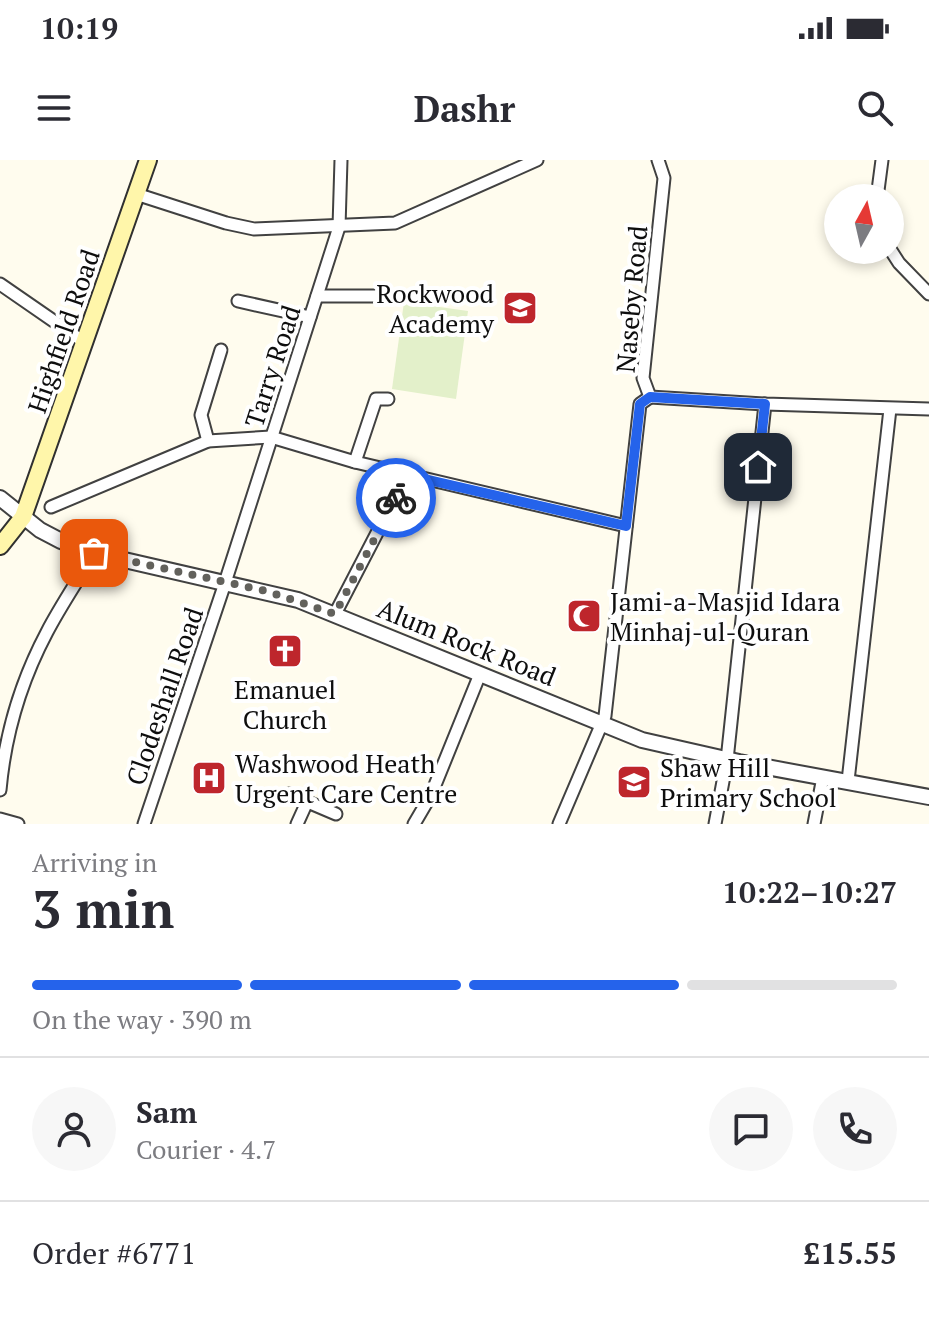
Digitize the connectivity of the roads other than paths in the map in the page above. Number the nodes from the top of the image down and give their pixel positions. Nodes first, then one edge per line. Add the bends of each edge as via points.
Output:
1 (148, 160) edge
2 (341, 160) edge
3 (537, 160) edge
4 (658, 160) edge
5 (882, 160) edge
6 (879, 184) edge
7 (136, 194) junction
8 (339, 227) junction
9 (900, 264) edge
10 (0, 284) edge
11 (929, 294) edge
12 (317, 296) junction
13 (390, 296) dead end
14 (238, 301) dead end
15 (310, 317) junction
16 (84, 342) junction
17 (221, 350) dead end
18 (650, 397) junction
19 (388, 399) dead end
20 (765, 404) junction
21 (890, 409) junction
22 (929, 409) edge
23 (271, 437) junction
24 (208, 441) junction
25 (355, 462) junction
26 (407, 475) junction
27 (0, 498) edge
28 (51, 507) dead end
29 (23, 517) junction
30 (626, 526) junction
31 (0, 546) edge
32 (94, 553) junction
33 (225, 582) junction
34 (335, 614) junction
35 (480, 674) junction
36 (603, 723) junction
37 (727, 760) junction
38 (823, 777) junction
39 (848, 781) junction
40 (0, 790) edge
41 (289, 794) dead end
42 (929, 797) edge
43 (307, 802) junction
44 (336, 814) dead end
45 (0, 819) edge
46 (18, 824) edge
47 (144, 824) edge
48 (297, 824) edge
49 (414, 824) edge
50 (559, 824) edge
51 (715, 824) edge
52 (814, 824) edge

1 - 7 main road, Highfield Road
2 - 8 street, Tarry Road
3 - 8 street via 395,223
4 - 18 street, Naseby Road via 664,178 643,378
5 - 6 street
7 - 8 street via 254,229
7 - 16 main road, Highfield Road
8 - 12 street, Tarry Road
9 - 11 street
10 - 16 street
12 - 13 street
12 - 15 street, Tarry Road
14 - 15 street
15 - 23 street, Tarry Road
16 - 29 main road, Highfield Road
17 - 24 street via 201,415
18 - 20 street
18 - 30 street, Naseby Road via 640,404
19 - 25 street via 376,399
20 - 21 street
20 - 37 street
21 - 22 street
21 - 39 street
23 - 24 street
23 - 25 street
23 - 33 street, Tarry Road
24 - 28 street
25 - 26 street
26 - 30 street
26 - 34 street
27 - 29 street, Alum Rock Road
29 - 31 main road, Highfield Road
29 - 32 street, Alum Rock Road via 61,541
30 - 36 street, Naseby Road
32 - 33 street, Alum Rock Road
32 - 40 street via 46,633 17,702
33 - 34 street, Alum Rock Road
33 - 47 street, Clodeshall Road
34 - 35 street, Alum Rock Road
35 - 36 street, Alum Rock Road
35 - 49 street
36 - 37 street, Alum Rock Road via 662,747
36 - 50 street, Naseby Road
37 - 38 street, Alum Rock Road
37 - 51 street
38 - 39 street, Alum Rock Road
38 - 52 street
39 - 42 street, Alum Rock Road
41 - 43 street
43 - 44 street
43 - 48 street
45 - 46 street

